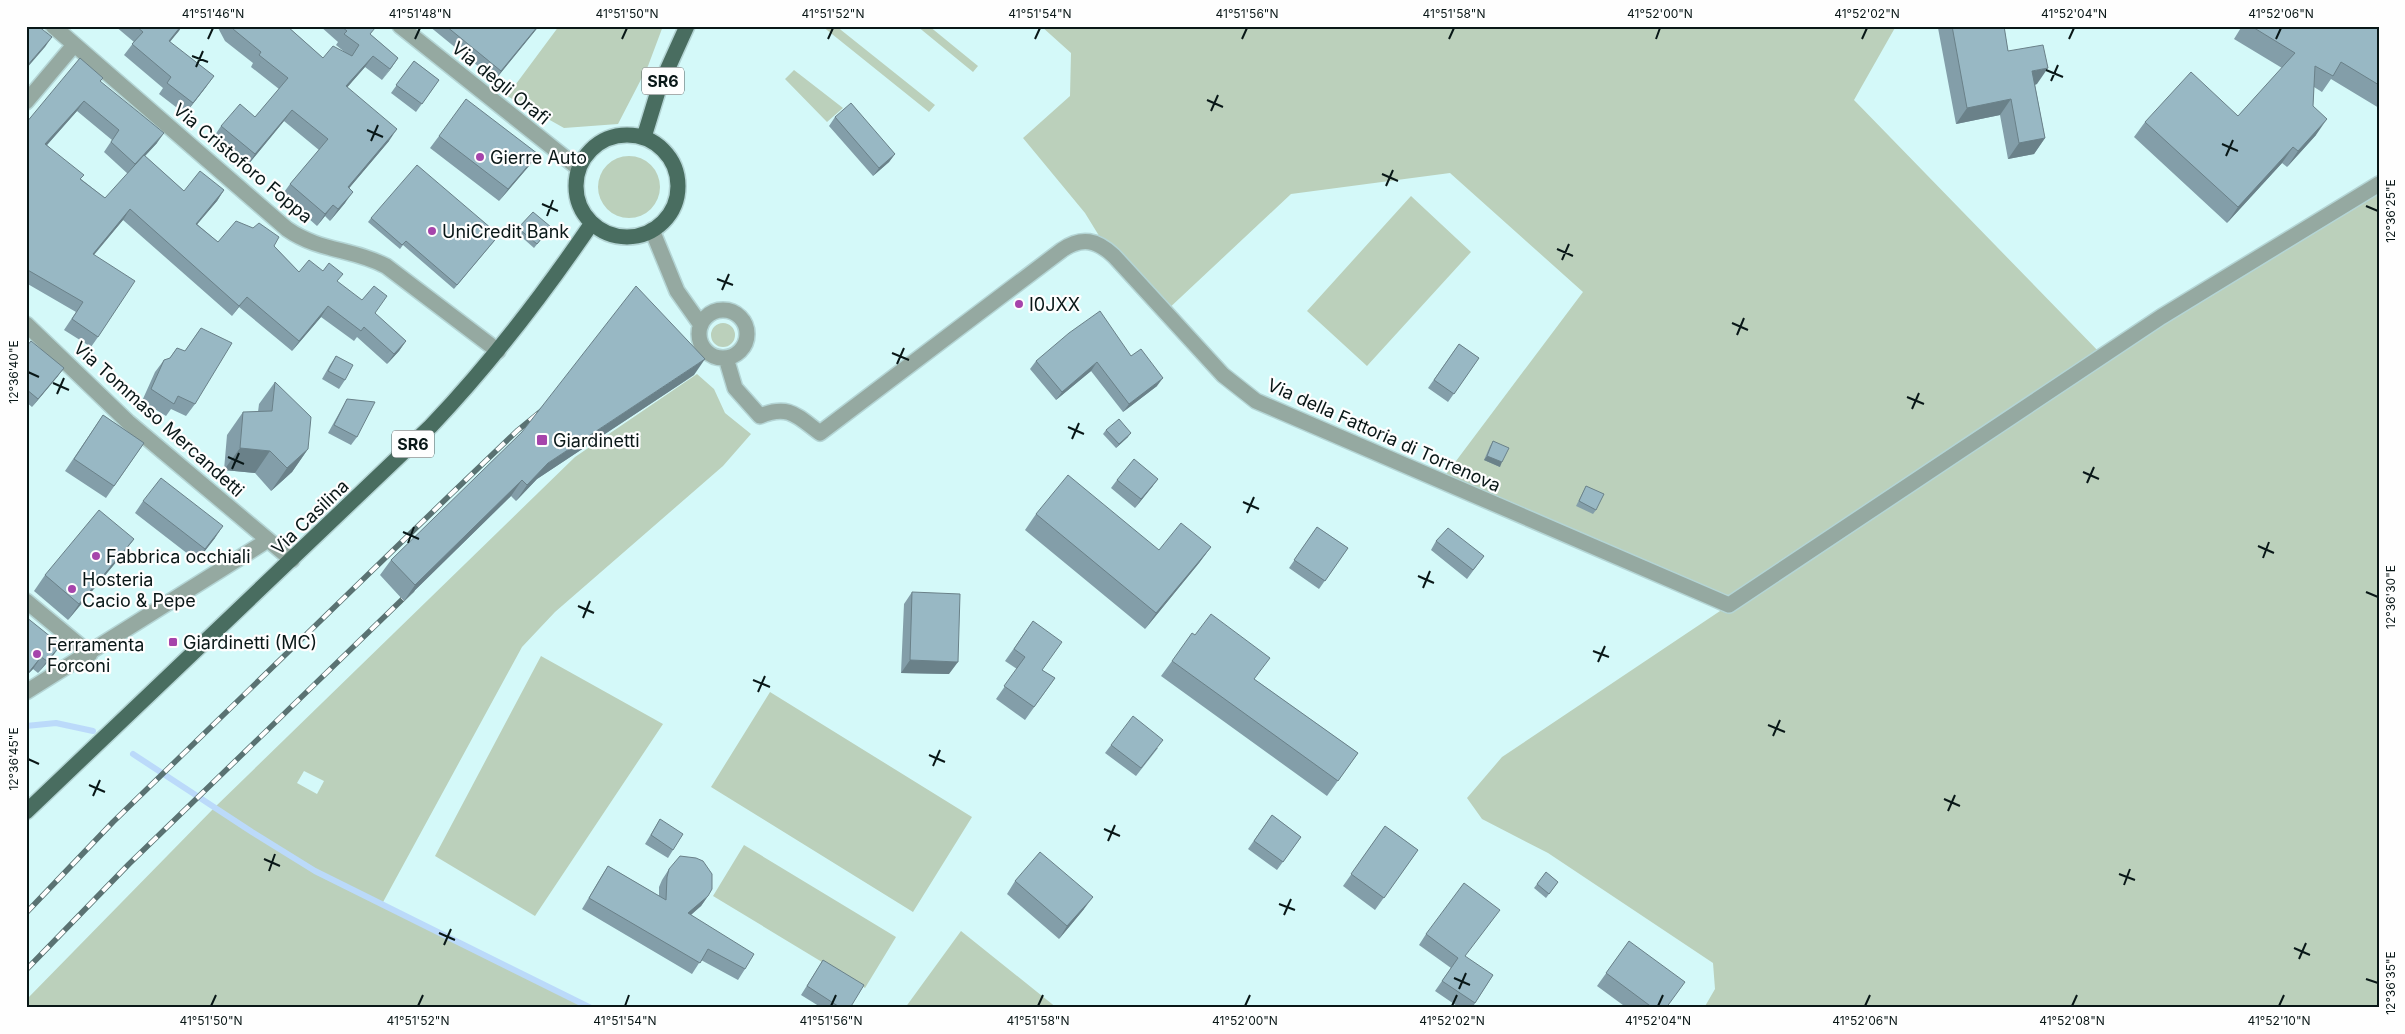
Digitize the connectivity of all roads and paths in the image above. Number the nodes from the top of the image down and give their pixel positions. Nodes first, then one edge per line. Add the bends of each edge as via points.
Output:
1 (53, 26) edge
2 (400, 26) edge
3 (687, 26) edge
4 (74, 45) junction
5 (26, 102) edge
6 (644, 137) junction
7 (578, 168) junction
8 (2379, 184) edge
9 (592, 223) junction
10 (652, 230) junction
11 (26, 324) edge
12 (701, 325) junction
13 (498, 351) junction
14 (726, 358) junction
15 (268, 540) junction
16 (292, 560) junction
17 (26, 601) edge
18 (90, 654) junction
19 (26, 692) edge
20 (26, 812) edge

1 - 4 street, Via Cristoforo Foppa
2 - 7 street, Via degli Orafi
3 - 6 main road, SR6 via 659,88
4 - 5 street
4 - 13 street, Via Cristoforo Foppa via 293,232 320,246 367,257 386,266
6 - 7 main road via 622,134 606,139 590,149
6 - 10 main road via 658,144 666,153 677,178 673,207 664,221
7 - 9 main road via 576,197
8 - 14 street, Via della Fattoria di Torrenova via 2162,317 1729,605 1256,400 1223,375 1114,256 1088,240 1068,246 820,433 785,410 760,416 735,388
9 - 10 main road via 600,230 619,237 637,236
9 - 13 main road, Via Casilina / SR6
10 - 12 street via 677,291
11 - 15 street, Via Tommaso Mercandetti via 128,422
12 - 14 street via 702,346 712,356
12 - 14 street via 709,315 719,311 728,311 740,318 746,340 740,351
13 - 16 main road, Via Casilina / SR6 via 431,426
15 - 16 street, Via Tommaso Mercandetti
15 - 18 street
16 - 20 main road, Via Casilina / SR6
17 - 18 street
18 - 19 street

